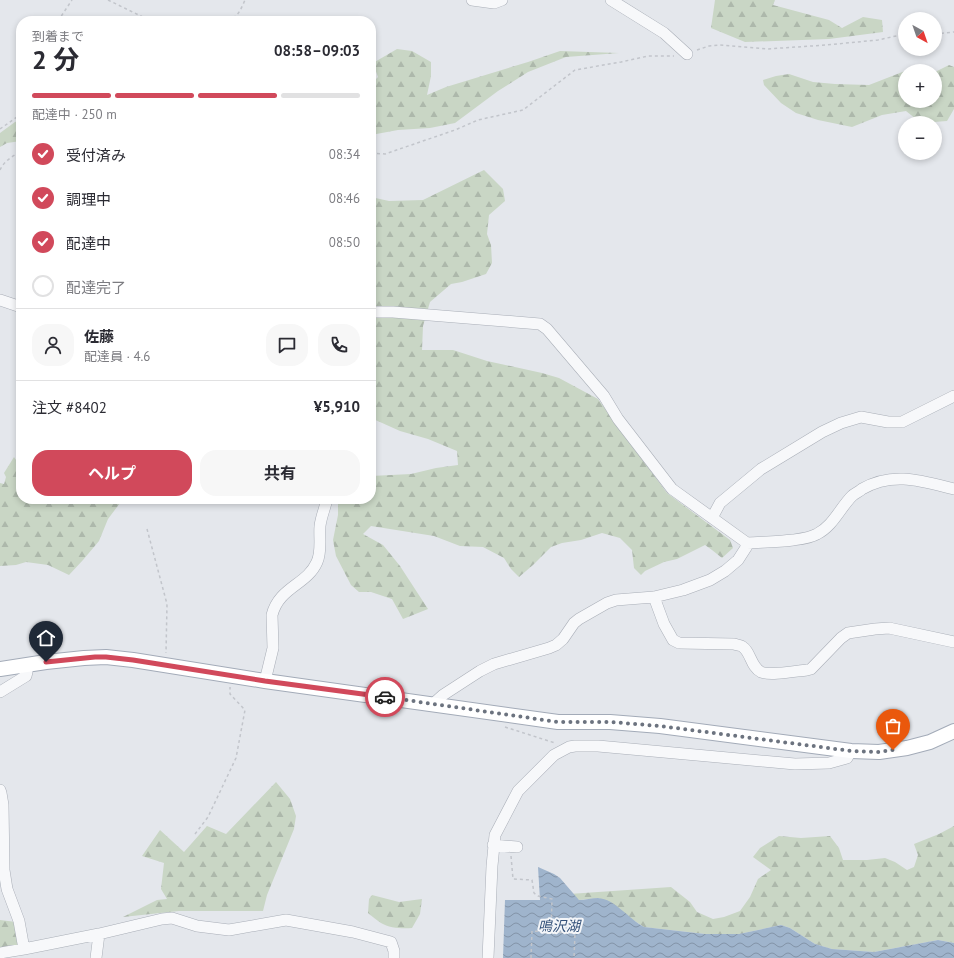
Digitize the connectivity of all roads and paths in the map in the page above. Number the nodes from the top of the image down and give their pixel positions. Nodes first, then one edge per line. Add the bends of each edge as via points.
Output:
1 (72, 0) edge
2 (108, 0) edge
3 (245, 0) edge
4 (472, 0) edge
5 (502, 0) edge
6 (611, 0) edge
7 (61, 16) edge
8 (141, 16) edge
9 (236, 16) edge
10 (954, 32) edge
11 (942, 33) edge
12 (898, 36) edge
13 (687, 54) junction
14 (16, 118) edge
15 (0, 129) edge
16 (376, 153) edge
17 (16, 154) edge
18 (0, 170) edge
19 (0, 300) edge
20 (16, 305) edge
21 (376, 312) edge
22 (954, 396) edge
23 (954, 489) edge
24 (326, 504) edge
25 (712, 518) junction
26 (147, 529) dead end
27 (747, 543) junction
28 (654, 597) junction
29 (954, 642) edge
30 (27, 665) junction
31 (165, 665) junction
32 (0, 670) edge
33 (230, 675) junction
34 (265, 681) junction
35 (0, 692) edge
36 (433, 704) junction
37 (504, 727) dead end
38 (954, 732) edge
39 (565, 749) junction
40 (851, 751) junction
41 (0, 790) edge
42 (195, 834) dead end
43 (494, 845) junction
44 (514, 847) joint
45 (551, 932) junction
46 (98, 934) junction
47 (24, 949) junction
48 (0, 953) edge
49 (96, 958) edge
50 (394, 958) edge
51 (488, 958) edge
52 (531, 958) edge
53 (574, 958) edge

1 - 7 path
2 - 8 path
3 - 9 path
4 - 5 street via 494,3
6 - 13 street via 664,33
10 - 11 path
12 - 13 path via 878,40 767,49 720,44
13 - 16 path via 648,56 575,70 523,110 478,120 386,154
14 - 15 path
17 - 18 path
19 - 20 street
21 - 25 street via 540,324 604,396 618,419 672,489
22 - 25 street via 902,422 861,417 822,432 761,469 720,503
23 - 27 street via 908,479 888,479 870,485 853,495 831,523 817,534 776,542
24 - 34 street via 320,525 320,550 317,562 308,576 276,603 272,615 273,648
25 - 27 street
26 - 31 path via 167,604
27 - 28 street via 738,560 726,571 683,590
28 - 29 street via 673,640 679,643 742,646 755,668 767,674 811,669 844,636 875,629 888,628
28 - 36 street via 607,603 574,623 556,645 494,664 443,695
30 - 31 main road via 106,657
30 - 32 main road
30 - 35 street via 26,676
31 - 33 main road
33 - 34 main road
33 - 42 path via 230,694 245,710 236,758 208,817
34 - 36 main road
36 - 40 main road via 558,722 610,722 660,726
37 - 39 path via 557,743
38 - 40 main road via 907,748 879,752
39 - 40 street via 575,746 598,746 795,764 830,763 847,758
39 - 43 street via 554,755 518,791 495,835
41 - 47 street via 3,805 4,870 7,888 19,921
43 - 44 street
43 - 51 street
44 - 45 path via 513,879 532,880 534,893 552,899
45 - 52 path via 532,931
45 - 53 path via 575,933
46 - 47 street
46 - 49 street
46 - 50 street via 172,918 198,926 229,930 286,920 391,942
47 - 48 street

